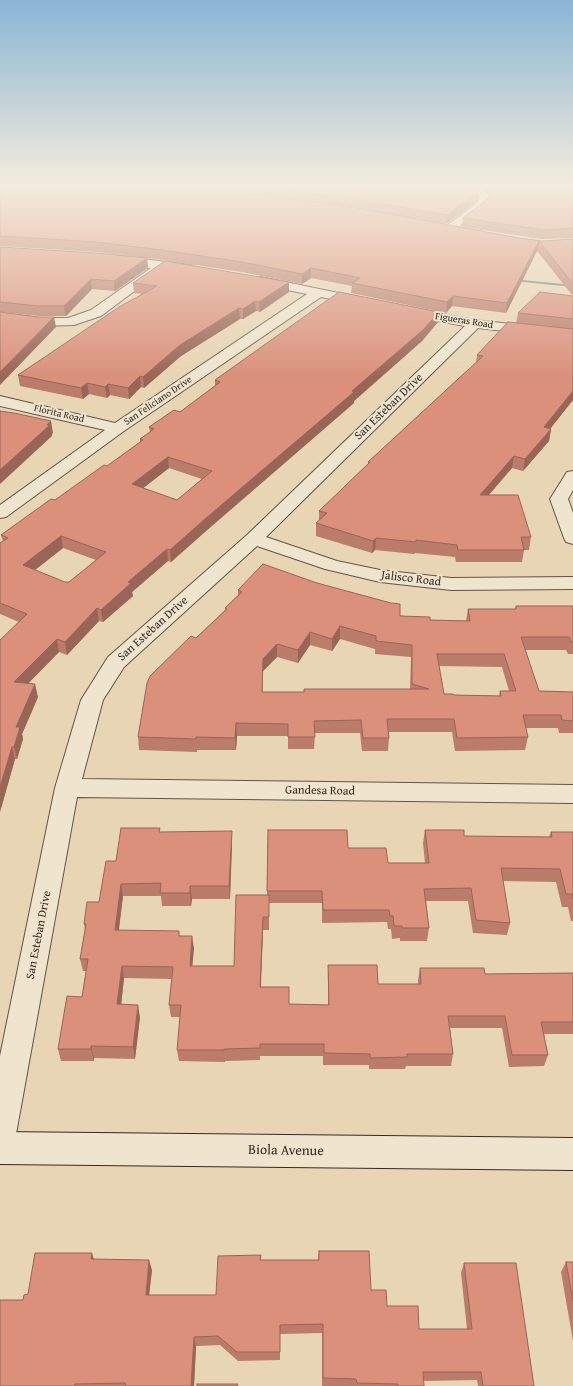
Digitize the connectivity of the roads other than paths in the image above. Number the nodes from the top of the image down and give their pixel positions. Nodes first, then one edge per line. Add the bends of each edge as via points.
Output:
1 (105, 258) edge
2 (163, 265) junction
3 (203, 271) edge
4 (250, 279) edge
5 (318, 293) junction
6 (377, 305) edge
7 (400, 310) edge
8 (0, 317) edge
9 (475, 324) junction
10 (573, 335) edge
11 (0, 402) edge
12 (118, 428) junction
13 (573, 476) edge
14 (0, 513) edge
15 (573, 538) edge
16 (254, 539) junction
17 (573, 583) edge
18 (67, 788) junction
19 (573, 794) edge
20 (0, 1134) edge
21 (0, 1148) edge
22 (573, 1154) edge

1 - 2 street
2 - 3 street
2 - 8 street via 96,313 69,322 40,322
4 - 5 street
5 - 6 street
5 - 12 street, San Feliciano Drive
7 - 9 street, Figueras Road
9 - 10 street, Figueras Road
9 - 16 street, San Esteban Drive
11 - 12 street, Florita Road
12 - 14 street, San Feliciano Drive
13 - 15 street via 559,500
16 - 17 street, Jalisco Road via 332,565 380,576 451,584
16 - 18 street, San Esteban Drive via 116,662 92,700
18 - 19 street, Gandesa Road
18 - 20 street, San Esteban Drive
21 - 22 street, Biola Avenue

